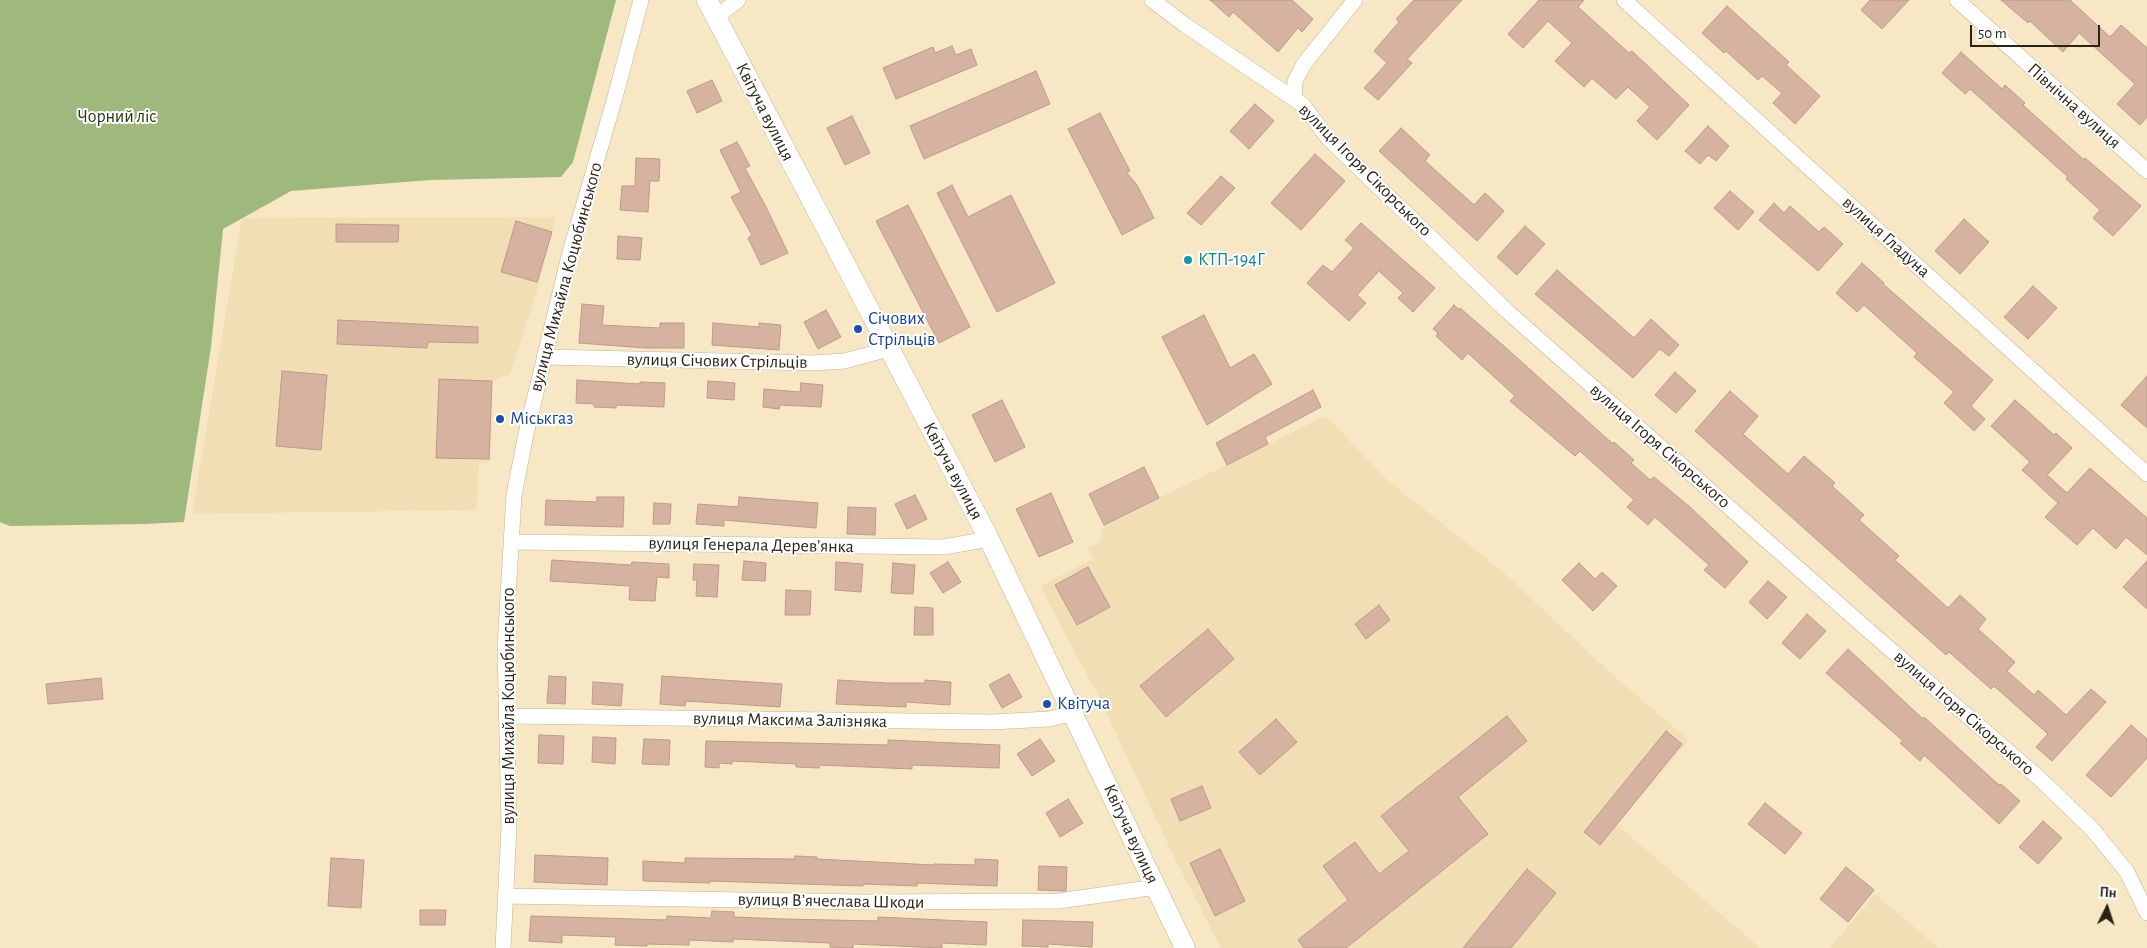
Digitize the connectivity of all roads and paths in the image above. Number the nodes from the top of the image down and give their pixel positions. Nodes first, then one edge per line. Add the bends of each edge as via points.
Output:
1 (641, 0) edge
2 (738, 0) edge
3 (1152, 0) edge
4 (1355, 0) edge
5 (1624, 0) edge
6 (1957, 0) edge
7 (712, 8) edge
8 (1294, 99) junction
9 (2147, 172) edge
10 (888, 349) junction
11 (544, 358) junction
12 (2147, 474) edge
13 (989, 539) junction
14 (511, 542) junction
15 (1074, 713) junction
16 (506, 716) junction
17 (1156, 887) junction
18 (505, 896) junction
19 (2147, 914) edge
20 (503, 948) edge
21 (1185, 948) edge

1 - 11 street, вулиця Михайла Коцюбинського via 570,252
2 - 7 street
3 - 8 street, вулиця Ігоря Сікорського
4 - 8 street via 1304,64 1295,81
5 - 12 street, вулиця Гладуна
6 - 9 street, Північна вулиця
7 - 10 street, Квітуча вулиця
8 - 19 street, вулиця Ігоря Сікорського via 1303,105 1328,138 1508,312 2039,778 2093,830 2127,872
10 - 11 street, вулиця Січових Стрільців via 845,361 812,363
10 - 13 street, Квітуча вулиця
11 - 14 street, вулиця Михайла Коцюбинського via 514,495
13 - 14 street, вулиця Генерала Деревʼянка via 944,547
13 - 15 street, Квітуча вулиця
14 - 16 street, вулиця Михайла Коцюбинського via 505,647
15 - 16 street, вулиця Максима Залізняка via 1049,719 992,722
15 - 17 street, Квітуча вулиця
16 - 18 street, вулиця Михайла Коцюбинського via 509,827
17 - 18 street, вулиця Вʼячеслава Шкоди via 1059,901 864,902
17 - 21 street, Квітуча вулиця
18 - 20 street, вулиця Михайла Коцюбинського

